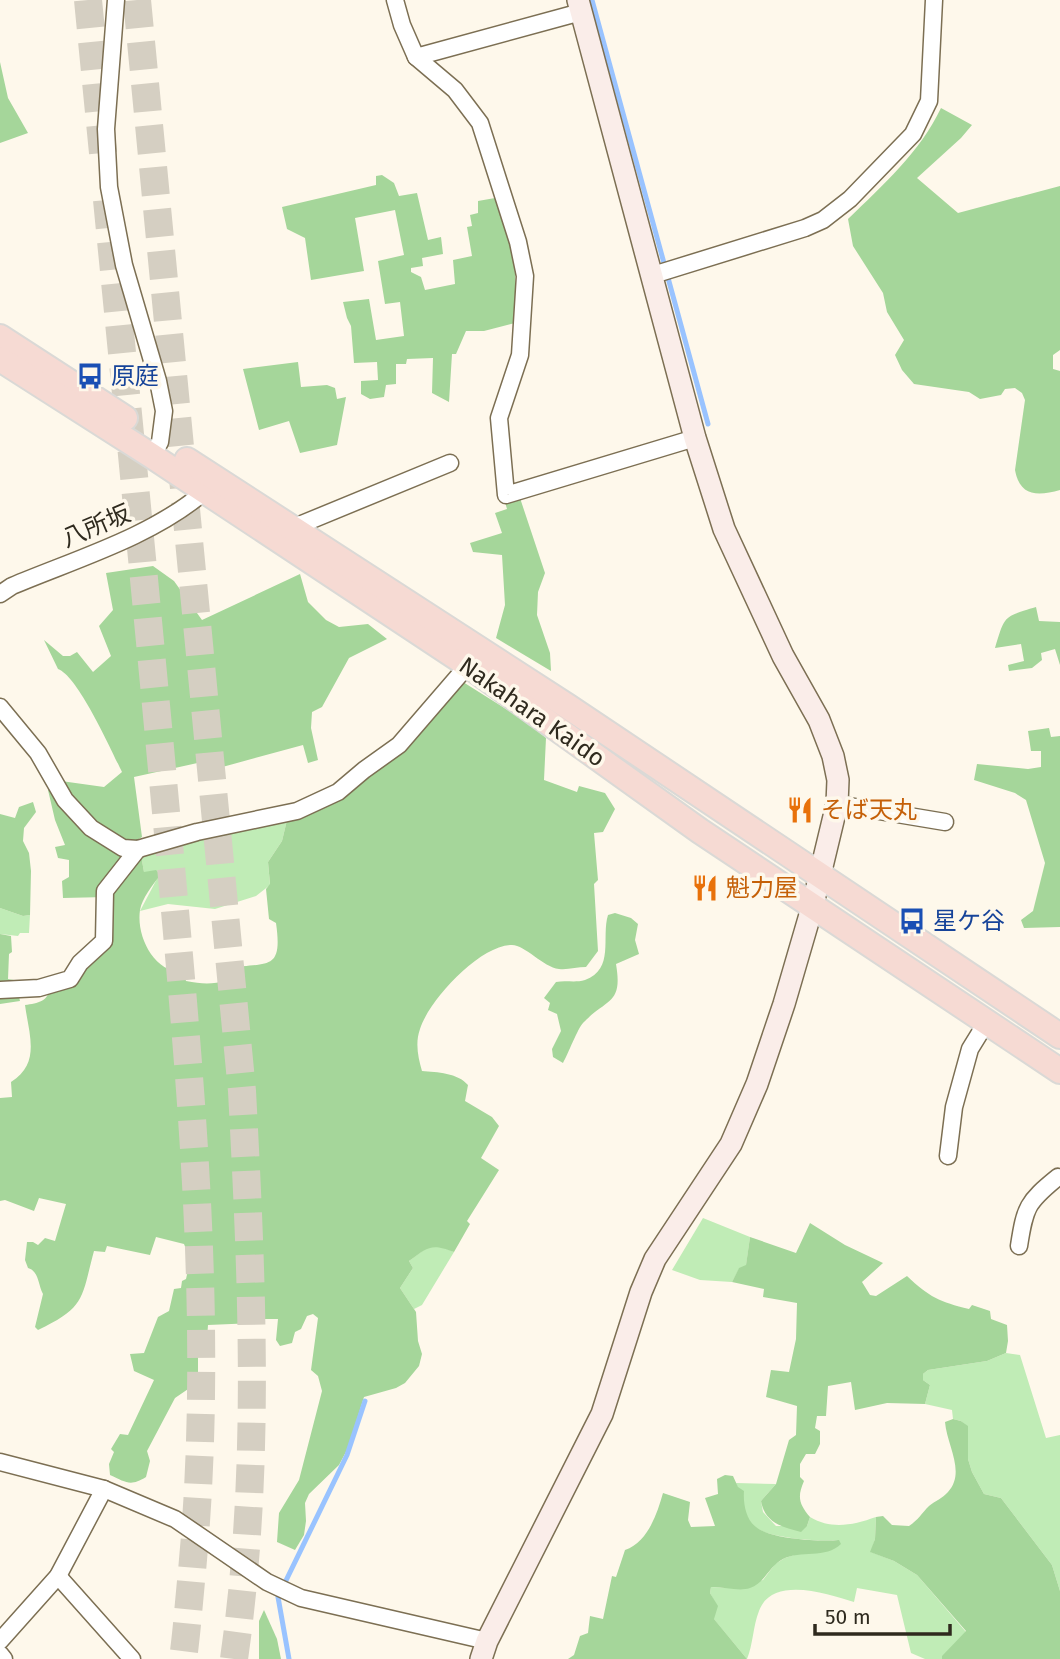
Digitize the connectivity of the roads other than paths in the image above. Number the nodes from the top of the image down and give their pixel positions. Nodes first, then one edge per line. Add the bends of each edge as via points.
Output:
1 (116, 0) edge
2 (396, 0) edge
3 (934, 0) edge
4 (579, 6) edge
5 (416, 57) junction
6 (653, 275) junction
7 (0, 337) edge
8 (0, 359) edge
9 (695, 438) junction
10 (156, 449) junction
11 (450, 463) dead end
12 (204, 492) junction
13 (292, 528) junction
14 (0, 594) edge
15 (468, 665) junction
16 (0, 707) edge
17 (836, 804) junction
18 (945, 822) dead end
19 (138, 849) junction
20 (820, 875) junction
21 (812, 908) junction
22 (0, 990) edge
23 (986, 1023) junction
24 (1060, 1035) edge
25 (1060, 1071) edge
26 (948, 1156) dead end
27 (1060, 1178) edge
28 (1019, 1246) dead end
29 (0, 1462) edge
30 (104, 1489) junction
31 (58, 1576) junction
32 (0, 1641) edge
33 (484, 1650) edge
34 (0, 1654) edge
35 (4, 1659) edge
36 (132, 1659) edge

1 - 10 street via 106,129 109,187 124,265 164,411
2 - 5 street
3 - 6 street via 929,101 913,134 850,199 824,220 805,228
4 - 5 street
4 - 6 street
5 - 9 street via 455,90 480,123 525,276 520,355 499,418 506,495
6 - 9 street
7 - 10 main road, Nakahara Kaido
8 - 10 main road, Nakahara Kaido
9 - 17 street via 724,529 834,756
10 - 12 main road, Nakahara Kaido
10 - 13 main road, Nakahara Kaido
11 - 13 street
12 - 14 street, 八所坂 via 159,524
12 - 15 main road, Nakahara Kaido
13 - 20 main road, Nakahara Kaido
15 - 19 street via 399,745 338,792 297,811
15 - 21 main road, Nakahara Kaido
16 - 19 street via 38,753 65,800 91,828 122,848
17 - 18 street
17 - 20 street
19 - 22 street via 105,891 104,941 70,979 38,988
20 - 21 street
20 - 24 main road, Nakahara Kaido
21 - 23 main road, Nakahara Kaido
21 - 33 street via 757,1084 731,1144 655,1259 603,1414
23 - 25 main road, Nakahara Kaido
23 - 26 street via 970,1049 954,1107
27 - 28 street via 1035,1196 1024,1213
29 - 30 street
30 - 31 street
30 - 33 street via 176,1519 267,1582 301,1598
31 - 32 street
31 - 36 street
34 - 35 street

